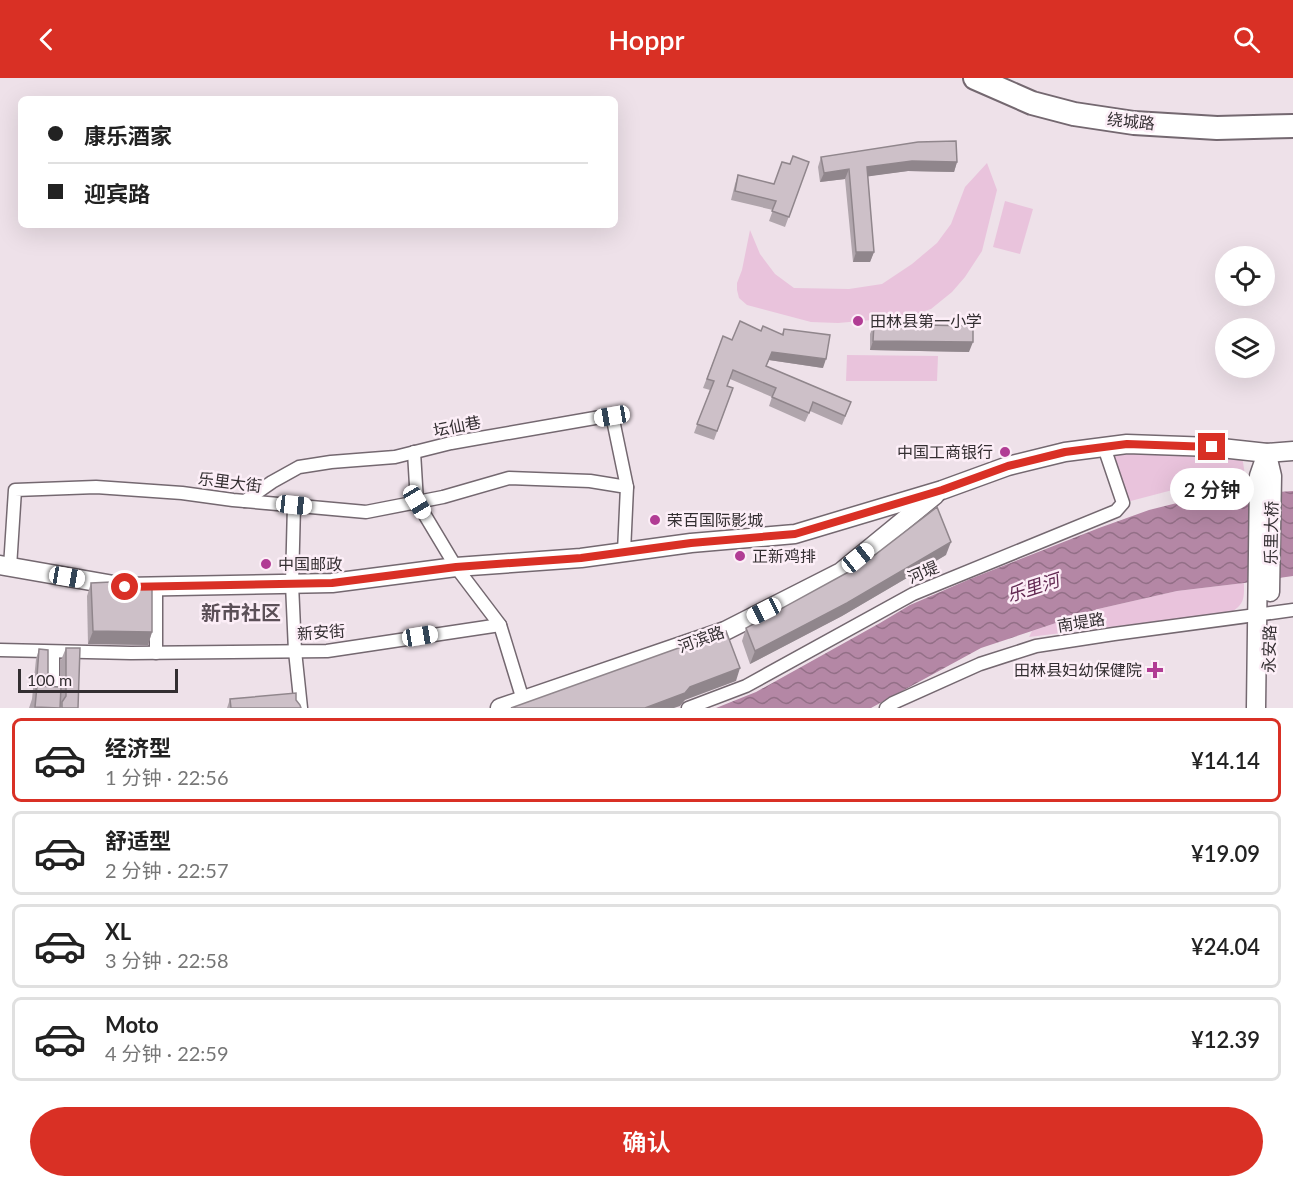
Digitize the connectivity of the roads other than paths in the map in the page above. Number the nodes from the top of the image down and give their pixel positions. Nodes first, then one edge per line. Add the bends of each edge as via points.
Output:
1 (975, 78) edge
2 (1293, 126) edge
3 (1104, 447) junction
4 (414, 452) junction
5 (1293, 452) edge
6 (1267, 453) junction
7 (627, 487) junction
8 (245, 501) junction
9 (417, 502) junction
10 (294, 505) junction
11 (904, 510) junction
12 (624, 552) junction
13 (5, 566) edge
14 (456, 567) junction
15 (292, 584) junction
16 (156, 586) junction
17 (1263, 591) joint
18 (1293, 610) edge
19 (1263, 614) junction
20 (500, 625) junction
21 (0, 650) edge
22 (295, 651) junction
23 (53, 652) junction
24 (156, 653) junction
25 (523, 700) junction
26 (54, 708) edge
27 (301, 708) edge
28 (500, 708) edge
29 (688, 708) edge
30 (886, 708) edge
31 (1256, 708) edge
32 (1268, 708) edge

1 - 2 highway, 绕城路 via 1032,103 1074,114 1134,123 1216,128
3 - 6 street, 河滨路 via 1212,447
3 - 11 street, 河滨路 via 1008,466 942,490
3 - 29 street, 河堤 via 1123,503 1116,511 913,594 746,686
4 - 7 street, 坛仙巷 via 612,416
4 - 8 street, 坛仙巷 via 299,468
4 - 9 street
5 - 6 street, 河滨路
6 - 17 street, 乐里大桥
7 - 9 street, 乐里大街 via 590,481 509,478
7 - 12 street
8 - 10 street, 乐里大街
8 - 13 street, 乐里大街 via 96,487 15,490
9 - 10 street, 乐里大街 via 366,512
9 - 14 street
10 - 15 street
11 - 12 street via 795,534
11 - 25 street, 河滨路 via 841,572 725,631
12 - 14 street
13 - 16 street via 125,587
14 - 15 street via 332,583
14 - 20 street
15 - 16 street
15 - 22 street
16 - 24 street
17 - 19 street, 永安路
18 - 19 street, 南堤路
19 - 30 street, 南堤路 via 1036,646 980,664
19 - 31 street, 永安路
19 - 32 street, 永安路
20 - 22 street, 新安街 via 327,651
20 - 25 street
21 - 23 street, 新安街
22 - 24 street, 新安街
22 - 27 street
23 - 24 street, 新安街
23 - 26 street
25 - 28 street, 河滨路

